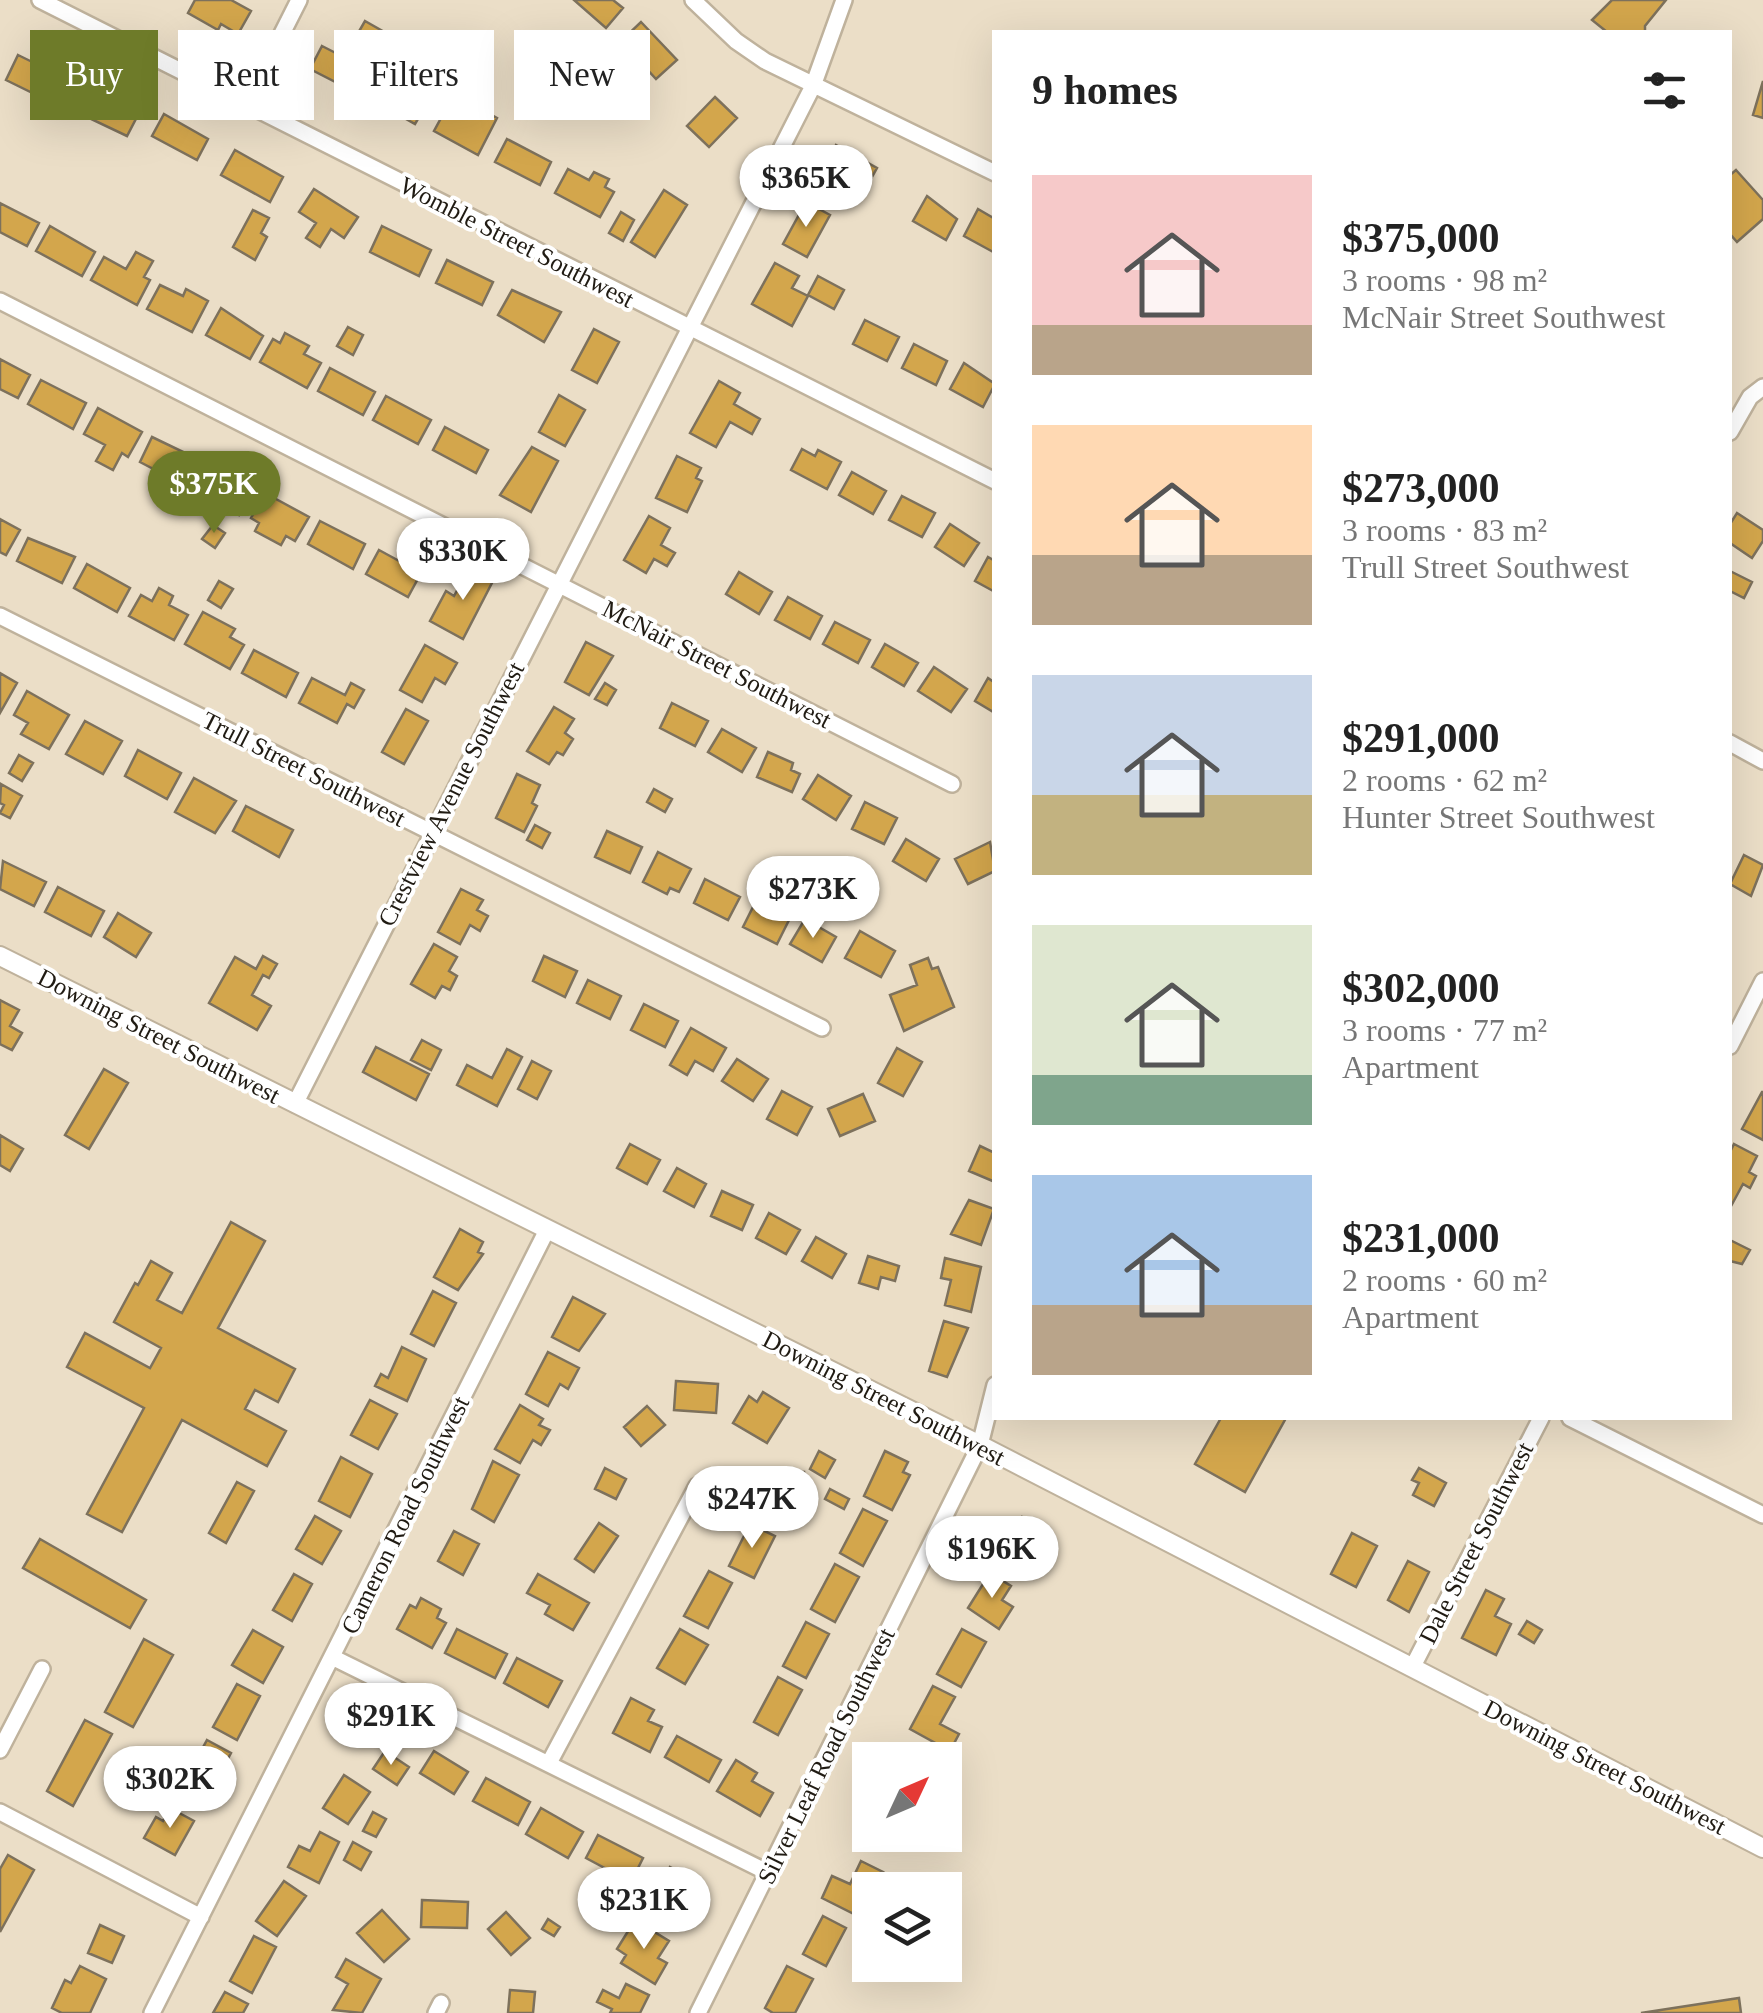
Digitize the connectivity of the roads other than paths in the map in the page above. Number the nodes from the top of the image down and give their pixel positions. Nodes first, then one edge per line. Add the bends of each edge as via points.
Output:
1 (40, 0) edge
2 (299, 0) edge
3 (692, 0) edge
4 (844, 0) edge
5 (284, 30) edge
6 (178, 72) edge
7 (813, 86) junction
8 (270, 120) edge
9 (992, 172) edge
10 (0, 301) edge
11 (686, 328) junction
12 (1763, 387) edge
13 (1732, 428) edge
14 (992, 480) edge
15 (558, 582) junction
16 (0, 616) edge
17 (1732, 744) edge
18 (1763, 761) edge
19 (952, 784) dead end
20 (432, 833) junction
21 (0, 956) edge
22 (1763, 981) edge
23 (822, 1028) dead end
24 (1732, 1042) edge
25 (295, 1104) junction
26 (547, 1230) junction
27 (992, 1396) edge
28 (1540, 1420) edge
29 (1574, 1420) edge
30 (980, 1445) junction
31 (697, 1486) dead end
32 (1763, 1516) edge
33 (334, 1658) junction
34 (1412, 1668) junction
35 (42, 1669) dead end
36 (0, 1750) edge
37 (549, 1763) junction
38 (0, 1812) edge
39 (1763, 1848) edge
40 (769, 1874) junction
41 (201, 1917) junction
42 (152, 2013) edge
43 (698, 2013) edge

1 - 6 street, Womble Street Southwest
2 - 5 street
3 - 7 street via 736,42
4 - 7 street, Crestview Avenue Southwest
7 - 9 street
7 - 11 street, Crestview Avenue Southwest
8 - 11 street, Womble Street Southwest
10 - 15 street, McNair Street Southwest
11 - 14 street, Womble Street Southwest
11 - 15 street, Crestview Avenue Southwest
12 - 13 street
15 - 19 street, McNair Street Southwest
15 - 20 street, Crestview Avenue Southwest
16 - 20 street, Trull Street Southwest
17 - 18 street
20 - 23 street, Trull Street Southwest
20 - 25 street, Crestview Avenue Southwest
21 - 25 street, Downing Street Southwest
22 - 24 street
25 - 26 street, Downing Street Southwest
26 - 30 street, Downing Street Southwest
26 - 33 street, Cameron Road Southwest
27 - 30 street, Silver Leaf Road Southwest
28 - 34 street, Dale Street Southwest
29 - 32 street
30 - 34 street, Downing Street Southwest
30 - 40 street, Silver Leaf Road Southwest
31 - 37 street
33 - 37 street
33 - 41 street, Cameron Road Southwest
34 - 39 street, Downing Street Southwest
35 - 36 street
37 - 40 street
38 - 41 street
40 - 43 street, Silver Leaf Road Southwest
41 - 42 street, Cameron Road Southwest

